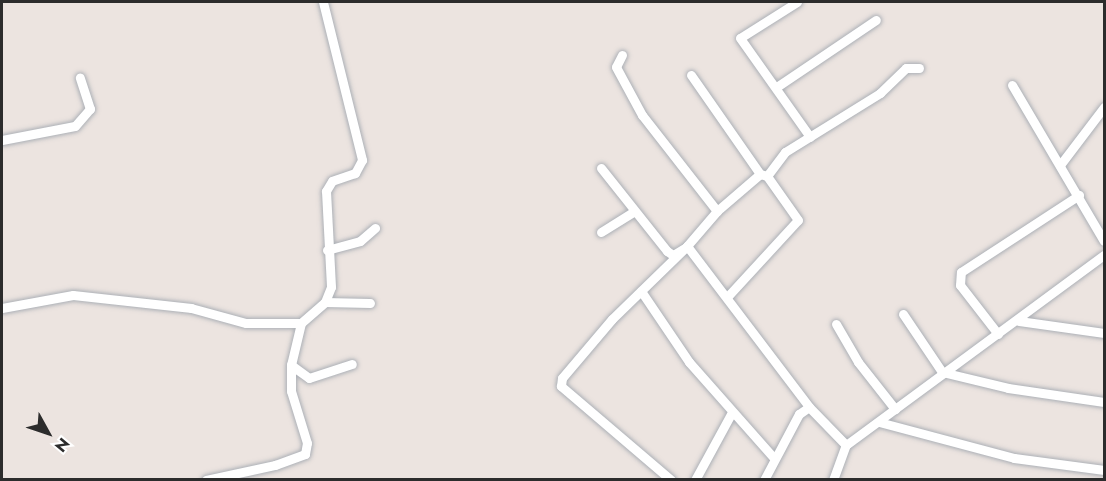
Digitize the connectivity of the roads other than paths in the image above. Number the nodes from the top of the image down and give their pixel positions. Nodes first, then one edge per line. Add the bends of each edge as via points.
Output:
1 (323, 2) edge
2 (798, 2) edge
3 (876, 20) dead end
4 (622, 55) dead end
5 (919, 68) dead end
6 (691, 75) dead end
7 (80, 78) dead end
8 (1011, 85) dead end
9 (778, 86) junction
10 (1104, 106) edge
11 (810, 137) junction
12 (2, 140) edge
13 (1060, 165) junction
14 (601, 168) dead end
15 (763, 175) junction
16 (1079, 195) junction
17 (634, 211) junction
18 (717, 211) junction
19 (375, 228) dead end
20 (602, 232) dead end
21 (1104, 241) edge
22 (687, 246) junction
23 (327, 250) junction
24 (1104, 255) edge
25 (641, 291) junction
26 (728, 296) junction
27 (325, 302) junction
28 (370, 303) dead end
29 (2, 308) edge
30 (903, 314) dead end
31 (1019, 321) junction
32 (301, 323) junction
33 (836, 324) dead end
34 (1104, 333) edge
35 (998, 334) junction
36 (352, 364) dead end
37 (291, 366) junction
38 (942, 372) junction
39 (1104, 402) edge
40 (809, 407) junction
41 (895, 409) junction
42 (731, 414) junction
43 (879, 422) junction
44 (846, 444) junction
45 (773, 457) junction
46 (1104, 470) edge
47 (206, 480) edge
48 (671, 480) edge
49 (696, 480) edge
50 (764, 480) edge
51 (833, 480) edge

1 - 23 street via 362,160 355,173 328,186
2 - 9 street via 740,38
3 - 9 street
4 - 18 street via 615,67 642,115
5 - 11 street via 906,68 880,93
6 - 15 street
7 - 12 street via 90,109 75,126
8 - 13 street
9 - 11 street
10 - 13 street
11 - 15 street via 785,152
13 - 16 street
14 - 17 street
15 - 18 street
15 - 26 street via 798,220
16 - 21 street
16 - 35 street via 961,272 960,285
17 - 20 street
17 - 22 street via 667,251 674,255
18 - 22 street
19 - 23 street via 360,241
22 - 25 street
22 - 26 street
23 - 27 street via 332,287
24 - 31 street
25 - 42 street
25 - 48 street via 566,372 561,386
26 - 40 street
27 - 28 street
27 - 32 street
29 - 32 street via 73,295 191,308 246,323
30 - 38 street
31 - 34 street
31 - 35 street
32 - 37 street
33 - 41 street via 858,362
35 - 38 street
36 - 37 street via 309,378
37 - 47 street via 291,392 307,443 305,454 275,465
38 - 39 street via 1008,388
38 - 41 street
40 - 44 street
40 - 45 street via 799,414
41 - 43 street
42 - 45 street
42 - 49 street
43 - 44 street
43 - 46 street via 1014,458
44 - 51 street
45 - 50 street

